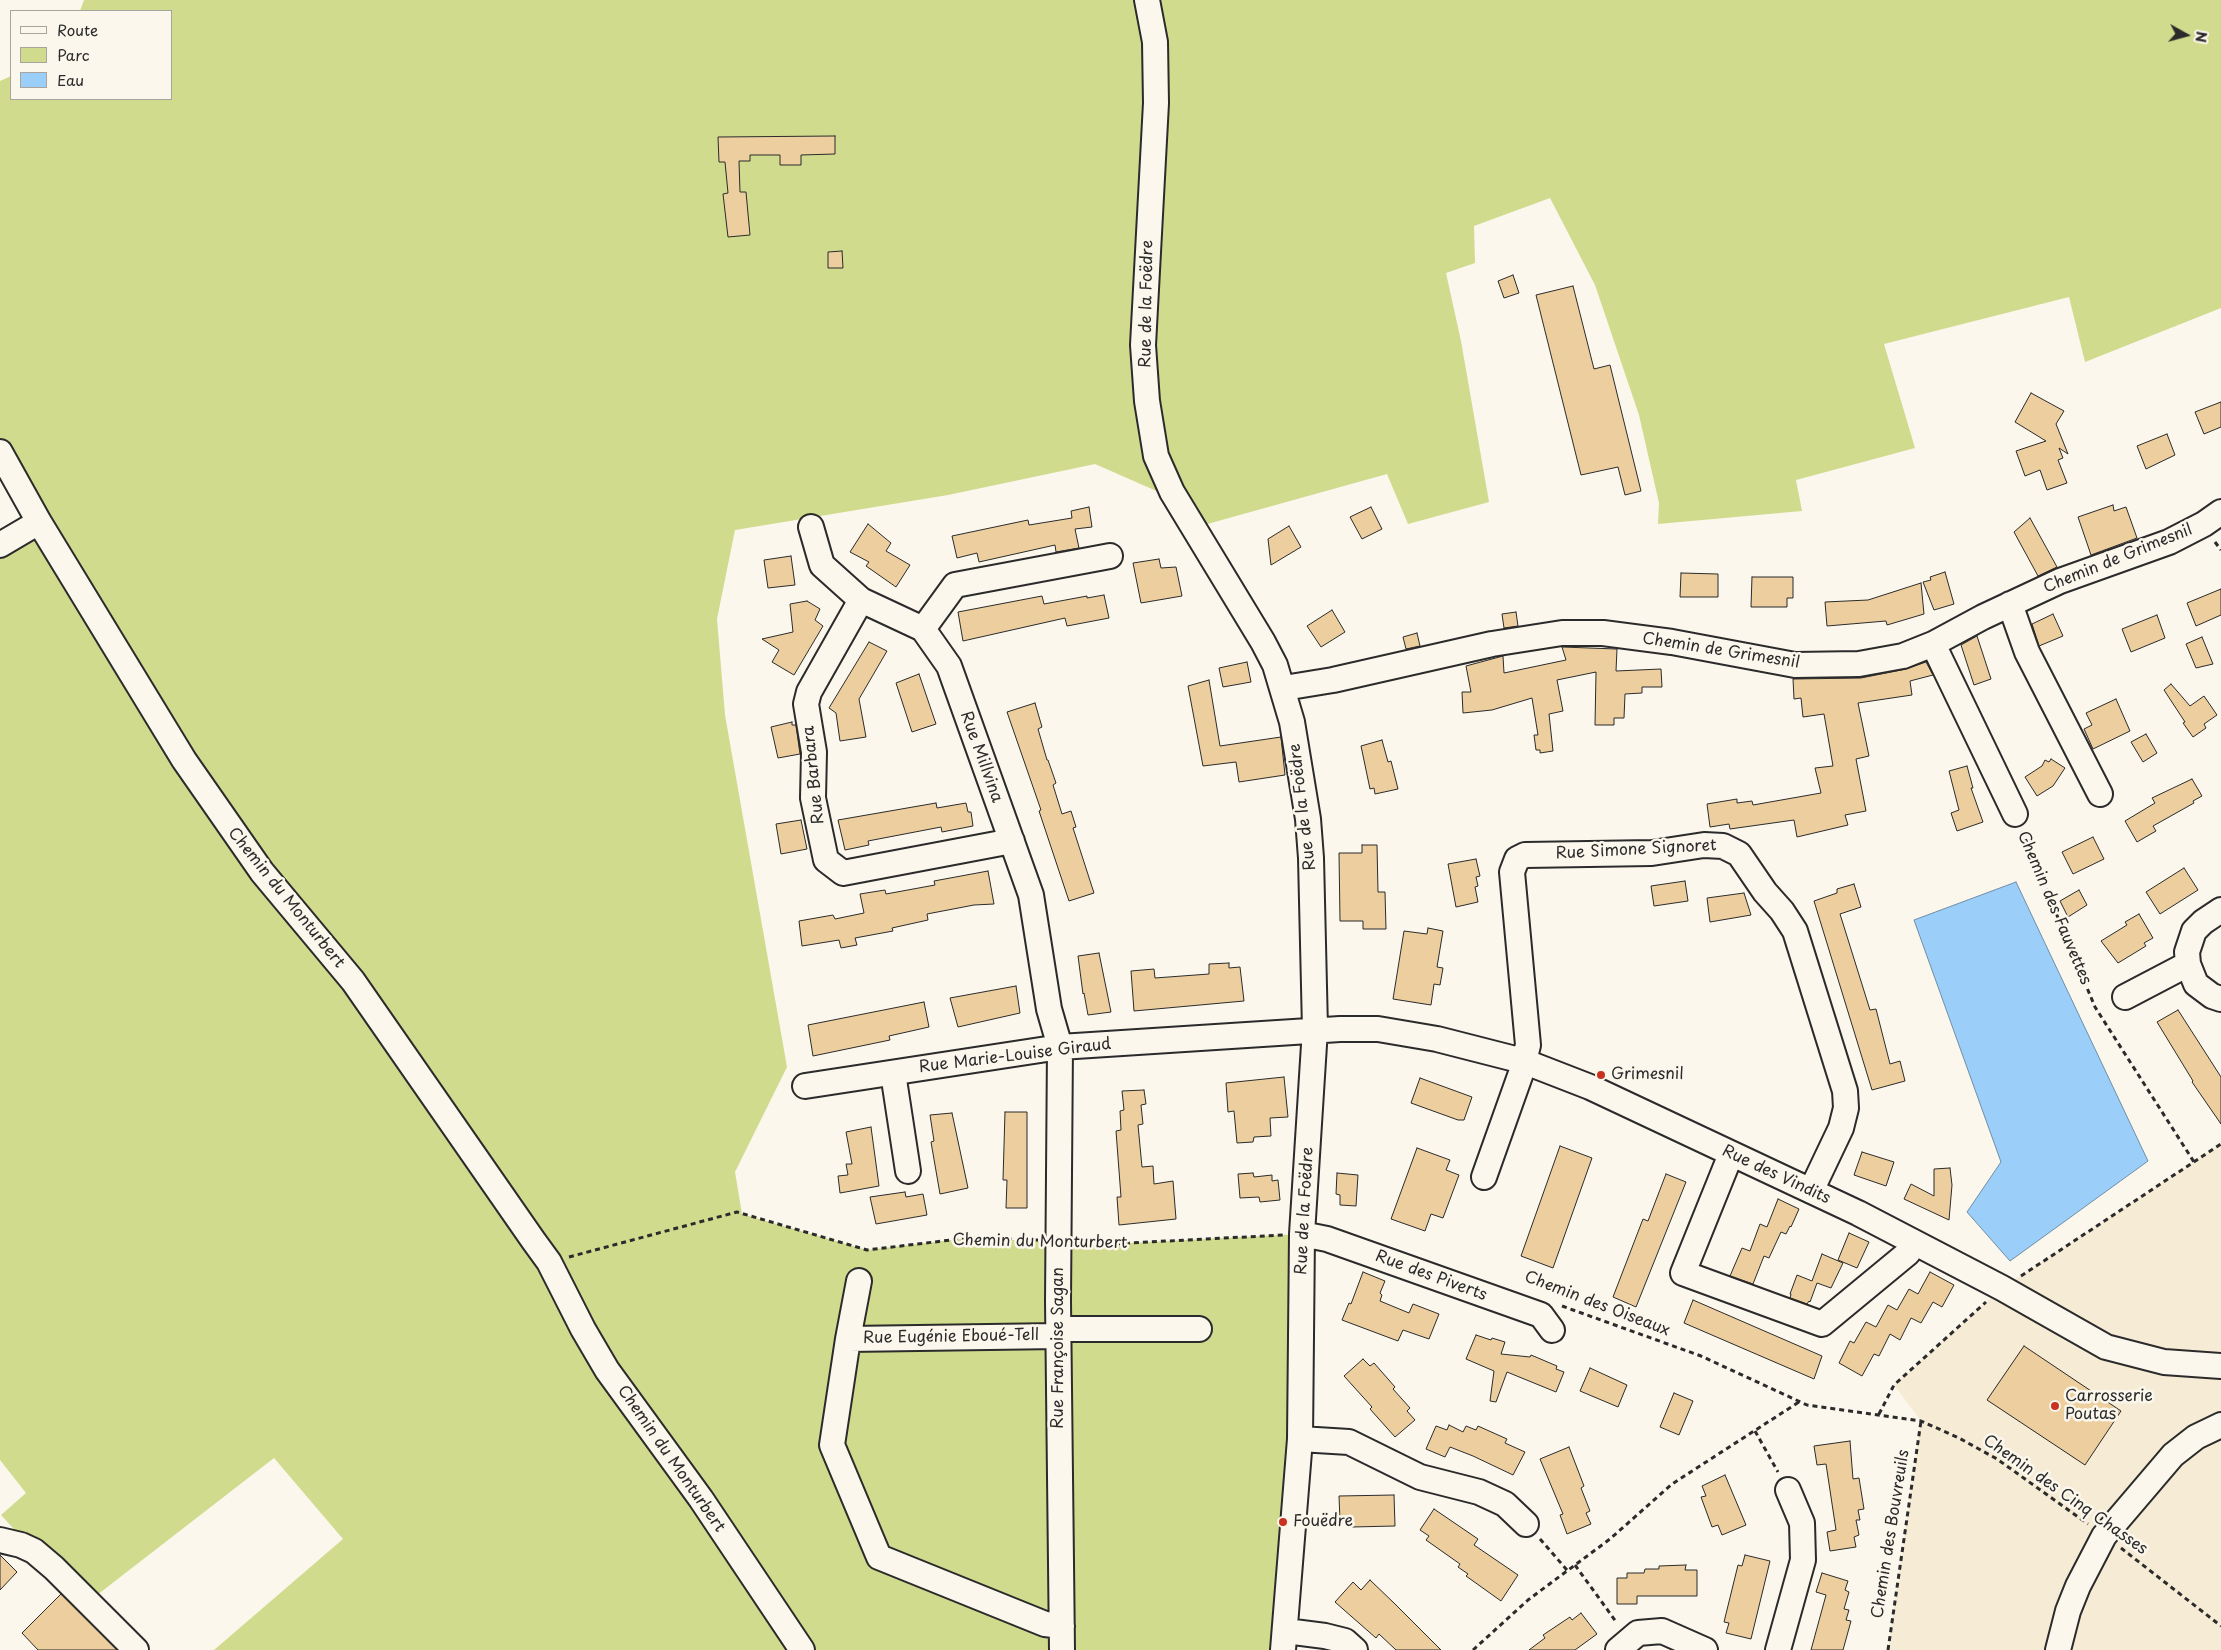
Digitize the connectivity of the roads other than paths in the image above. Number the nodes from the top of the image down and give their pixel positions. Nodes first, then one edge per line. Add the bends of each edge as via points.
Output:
1 (1147, 0) edge
2 (0, 452) edge
3 (2221, 512) edge
4 (39, 522) junction
5 (811, 527) dead end
6 (0, 546) edge
7 (1110, 556) dead end
8 (861, 600) junction
9 (2010, 604) junction
10 (923, 629) junction
11 (1933, 644) junction
12 (1284, 688) junction
13 (2100, 794) dead end
14 (2015, 814) road end
15 (1012, 841) junction
16 (2221, 910) edge
17 (2188, 964) junction
18 (2125, 997) dead end
19 (2221, 999) edge
20 (1315, 1029) junction
21 (1060, 1047) junction
22 (1523, 1061) junction
23 (893, 1073) junction
24 (805, 1086) dead end
25 (1731, 1154) junction
26 (908, 1171) dead end
27 (1484, 1177) dead end
28 (1811, 1191) junction
29 (1302, 1234) junction
30 (1913, 1242) junction
31 (859, 1281) dead end
32 (1199, 1329) dead end
33 (1552, 1330) dead end
34 (1059, 1332) junction
35 (848, 1339) junction
36 (2221, 1366) edge
37 (2221, 1425) edge
38 (1300, 1439) junction
39 (1788, 1490) road end
40 (1526, 1524) road end
41 (0, 1540) edge
42 (1062, 1626) junction
43 (1285, 1641) edge
44 (1623, 1645) edge
45 (136, 1650) edge
46 (802, 1650) edge
47 (1062, 1650) edge
48 (1355, 1650) edge
49 (1704, 1650) edge
50 (1778, 1650) edge
51 (2058, 1650) edge

1 - 12 street, Rue de la Foëdre via 1155,42 1156,103 1143,345 1147,401 1156,456 1172,492 1263,642
2 - 4 street, Chemin du Monturbert
3 - 9 street, Chemin de Grimesnil via 2169,542 2060,580
4 - 6 street
4 - 46 street, Chemin du Monturbert via 184,760 238,840 353,981 549,1262 607,1370 701,1499
5 - 8 street, Rue Millvina via 822,565
7 - 10 street via 955,585
8 - 10 street, Rue Millvina
8 - 15 street, Rue Barbara via 808,692 806,704 814,752 813,798 826,860 843,873
9 - 11 street, Chemin de Grimesnil
9 - 13 street via 2027,652
10 - 15 street, Rue Millvina via 949,666
11 - 12 street, Chemin de Grimesnil via 1903,656 1859,664 1795,665 1672,642 1603,633 1562,633 1492,644
11 - 14 street, Chemin des Fauvettes
12 - 20 street, Rue de la Foëdre via 1308,819
15 - 21 street, Rue Millvina via 1031,895 1049,1009
16 - 17 street via 2194,931 2187,952
17 - 18 street
17 - 19 street via 2196,984
20 - 21 street, Rue Marie-Louise Giraud
20 - 22 street, Rue des Vindits via 1378,1029 1437,1039
20 - 29 street, Rue de la Foëdre
21 - 23 street, Rue Marie-Louise Giraud
21 - 34 street, Rue Françoise Sagan
22 - 25 street, Rue des Vindits via 1590,1087
22 - 27 street via 1522,1073
22 - 28 street, Rue Simone Signoret via 1528,1045 1512,872 1517,859 1525,855 1652,853 1704,845 1732,849 1739,854 1794,931 1846,1091 1841,1128
23 - 24 street, Rue Marie-Louise Giraud
23 - 26 street
25 - 28 street, Rue des Vindits
25 - 30 street via 1683,1273 1822,1324 1908,1253
28 - 30 street, Rue des Vindits
29 - 33 street, Rue des Piverts via 1327,1239 1541,1315
29 - 38 street, Rue de la Foëdre
30 - 36 street, Rue des Vindits via 2106,1347 2164,1362
31 - 35 street
32 - 34 street, Rue Eugénie Eboué-Tell
34 - 35 street, Rue Eugénie Eboué-Tell
34 - 42 street, Rue Françoise Sagan
35 - 42 street, Rue Eugénie Eboué-Tell via 832,1445 879,1557 1045,1624
37 - 51 street via 2196,1437 2174,1454 2104,1536 2078,1586
38 - 40 street via 1349,1442 1420,1477 1479,1492 1505,1504
38 - 43 street, Rue de la Foëdre
39 - 50 street via 1802,1523 1803,1560
41 - 45 street via 21,1545 54,1568
42 - 47 street, Rue Françoise Sagan
43 - 48 street via 1325,1636 1345,1641
44 - 49 street via 1638,1633 1662,1631

